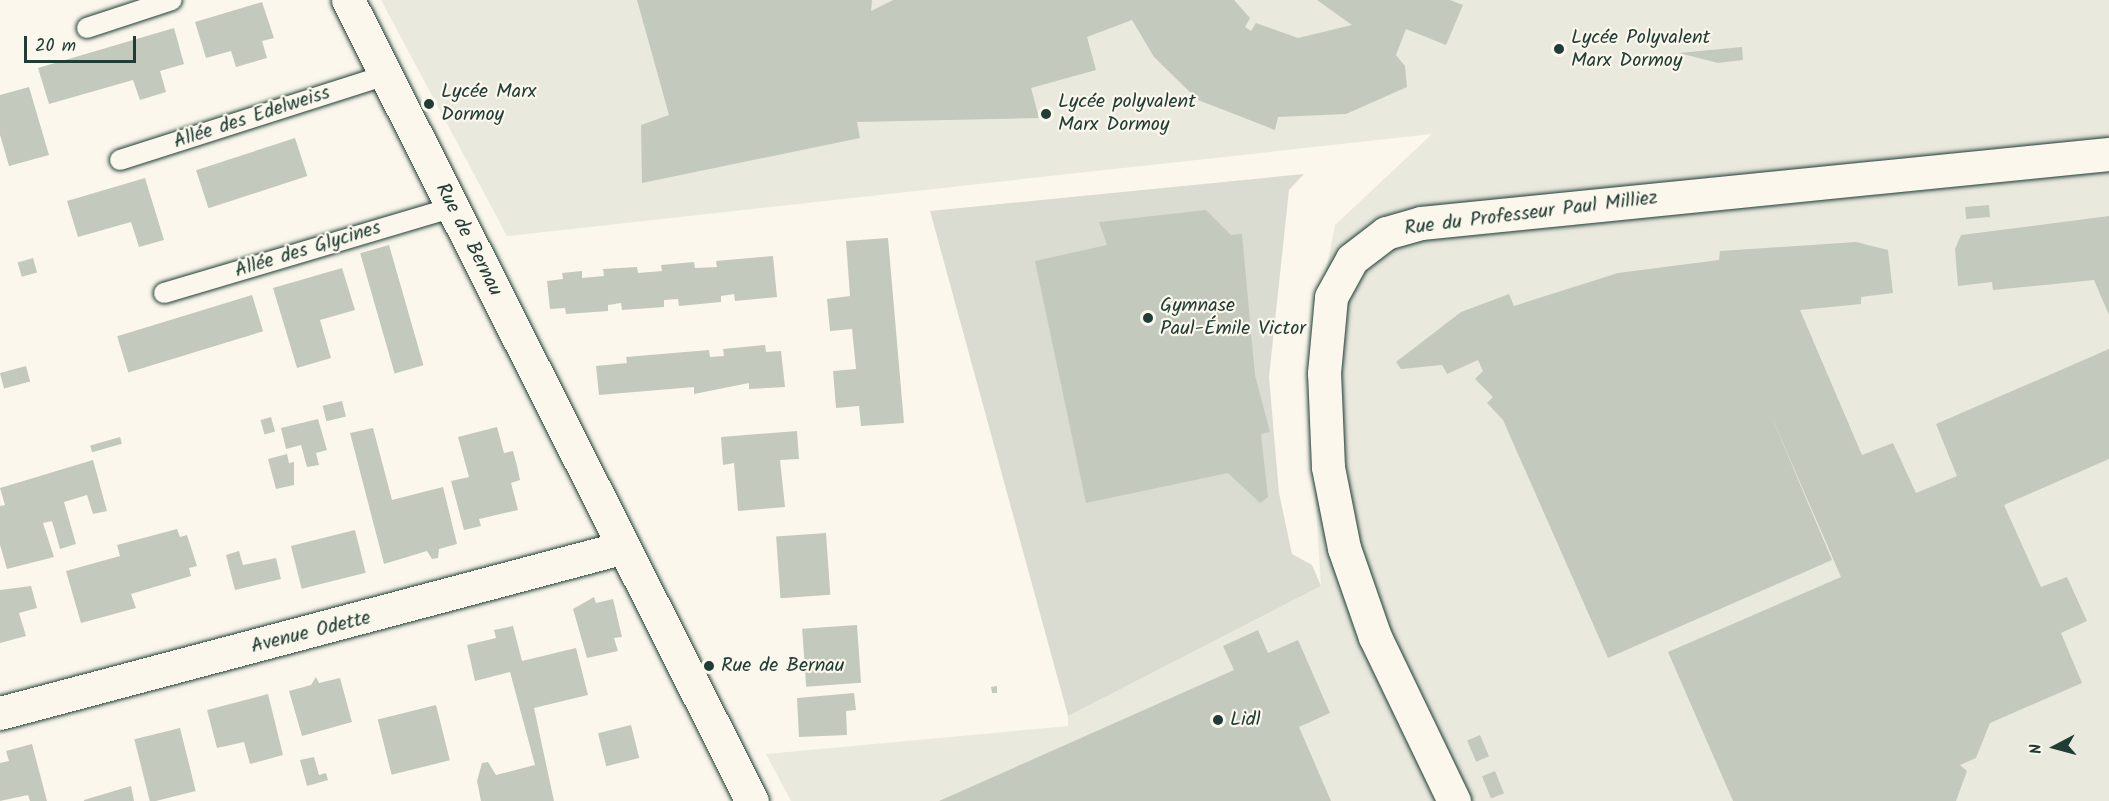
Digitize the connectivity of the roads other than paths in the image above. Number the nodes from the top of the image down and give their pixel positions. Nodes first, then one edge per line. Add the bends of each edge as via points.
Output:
1 (172, 0) edge
2 (348, 0) edge
3 (87, 28) dead end
4 (384, 76) junction
5 (2109, 154) edge
6 (120, 160) dead end
7 (451, 208) junction
8 (164, 293) dead end
9 (621, 548) junction
10 (0, 713) edge
11 (752, 801) edge
12 (1454, 801) edge

1 - 3 lane
2 - 4 street, Rue de Bernau
4 - 6 lane, Allée des Edelweiss
4 - 7 street, Rue de Bernau
5 - 12 street, Rue du Professeur Paul Milliez via 1433,222 1386,233 1366,245 1331,297 1324,374 1328,467 1344,548 1375,637
7 - 8 lane, Allée des Glycines
7 - 9 street, Rue de Bernau
9 - 10 street, Avenue Odette
9 - 11 street, Rue de Bernau

